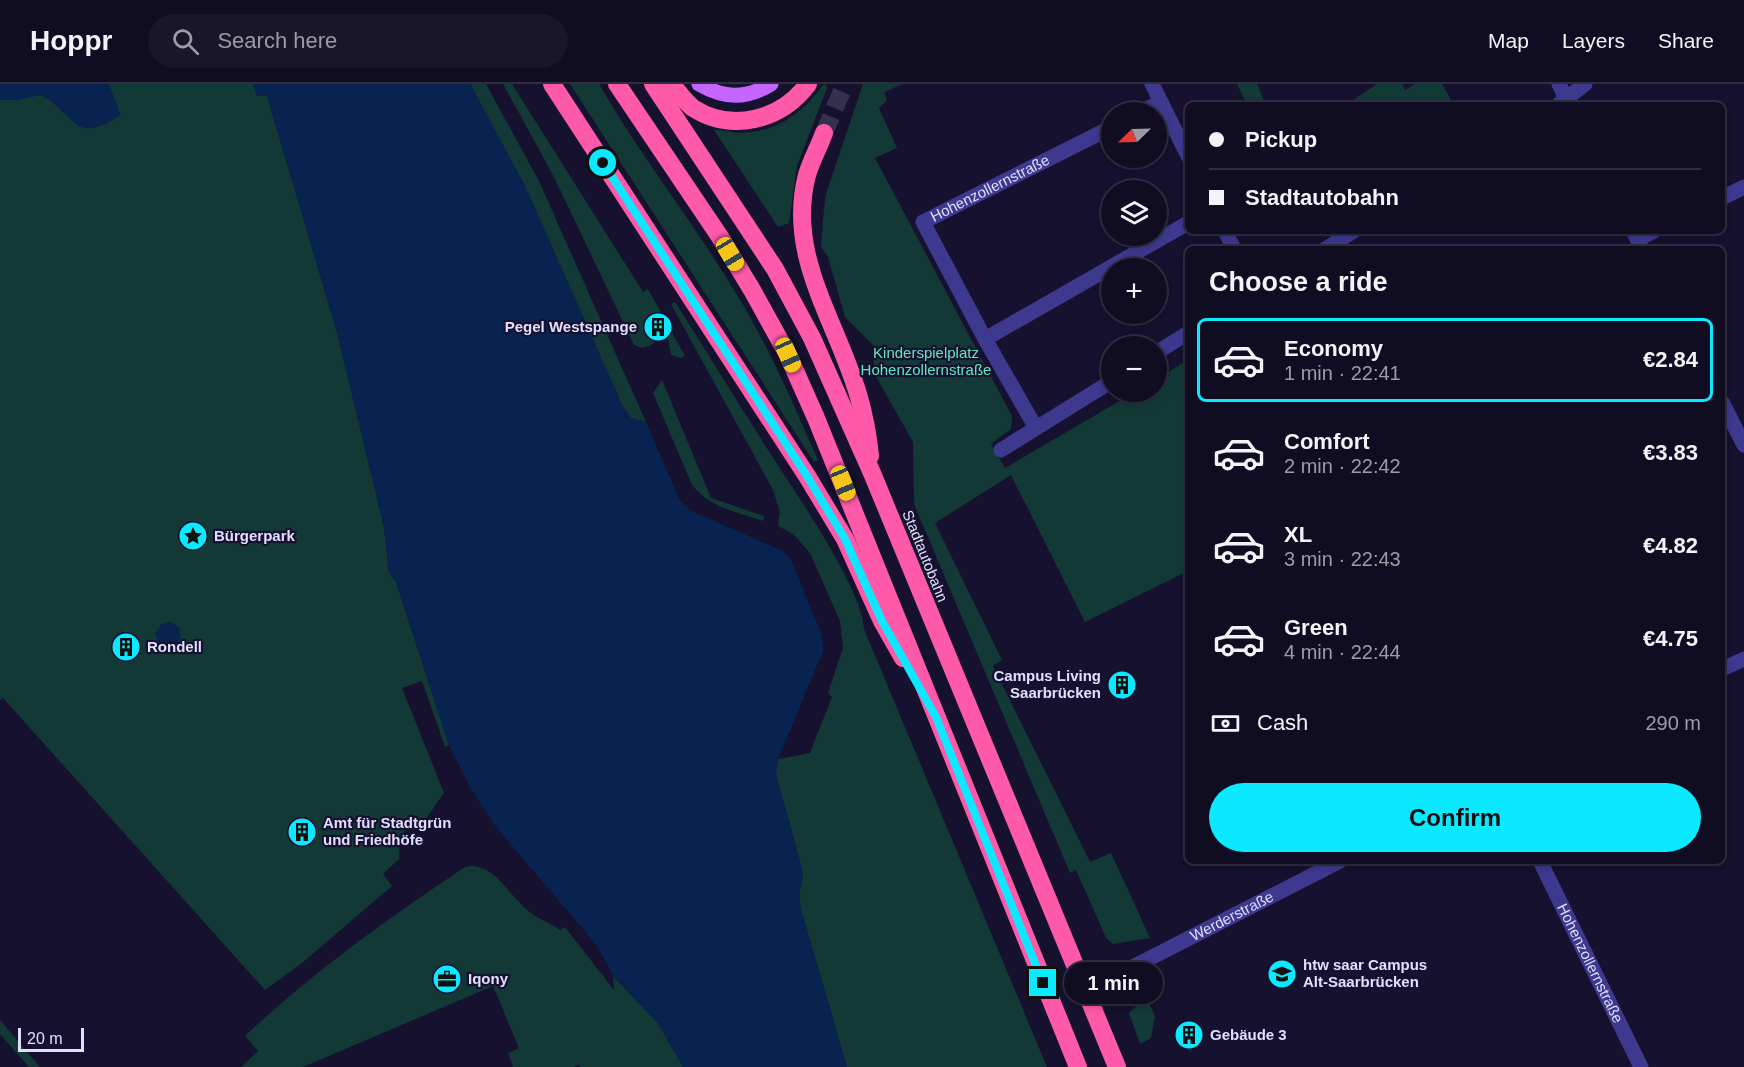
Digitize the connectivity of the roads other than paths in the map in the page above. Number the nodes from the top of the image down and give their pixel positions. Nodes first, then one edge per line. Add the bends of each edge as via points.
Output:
1 (552, 84) edge
2 (617, 84) edge
3 (653, 84) edge
4 (671, 84) edge
5 (699, 84) edge
6 (771, 84) edge
7 (808, 84) edge
8 (1152, 84) edge
9 (1559, 84) edge
10 (1585, 84) edge
11 (1161, 102) edge
12 (1564, 102) edge
13 (1565, 102) edge
14 (1167, 114) edge
15 (824, 133) tunnel mouth
16 (1101, 133) edge
17 (1185, 150) edge
18 (1744, 187) edge
19 (1725, 196) edge
20 (1185, 225) edge
21 (1349, 234) edge
22 (1329, 246) edge
23 (1185, 335) edge
24 (985, 339) junction
25 (1167, 346) edge
26 (1101, 388) edge
27 (1725, 408) edge
28 (1036, 428) junction
29 (1744, 445) edge
30 (1001, 450) dead end
31 (872, 473) junction
32 (1744, 658) edge
33 (1725, 668) edge
34 (936, 717) junction
35 (1334, 864) edge
36 (1541, 864) edge
37 (1125, 971) dead end
38 (1078, 1067) edge
39 (1117, 1067) edge
40 (1641, 1067) edge

1 - 34 highway via 807,476 845,539 882,621
2 - 34 highway via 720,237 788,355
3 - 31 highway, Stadtautobahn via 775,269 812,338
4 - 7 highway via 692,107 729,121 765,116 783,108
5 - 6 main road via 730,96 746,96
8 - 11 street
9 - 12 street
10 - 13 street
14 - 17 street
15 - 31 highway via 807,174 804,193 805,256 858,392
16 - 24 street, Hohenzollernstraße via 923,222
18 - 19 street
20 - 24 street
21 - 22 street
23 - 25 street
24 - 28 street, Hohenzollernstraße
26 - 28 street
27 - 29 street
28 - 30 street
31 - 39 highway, Stadtautobahn
32 - 33 street
34 - 38 highway
35 - 37 street, Werderstraße
36 - 40 street, Hohenzollernstraße

